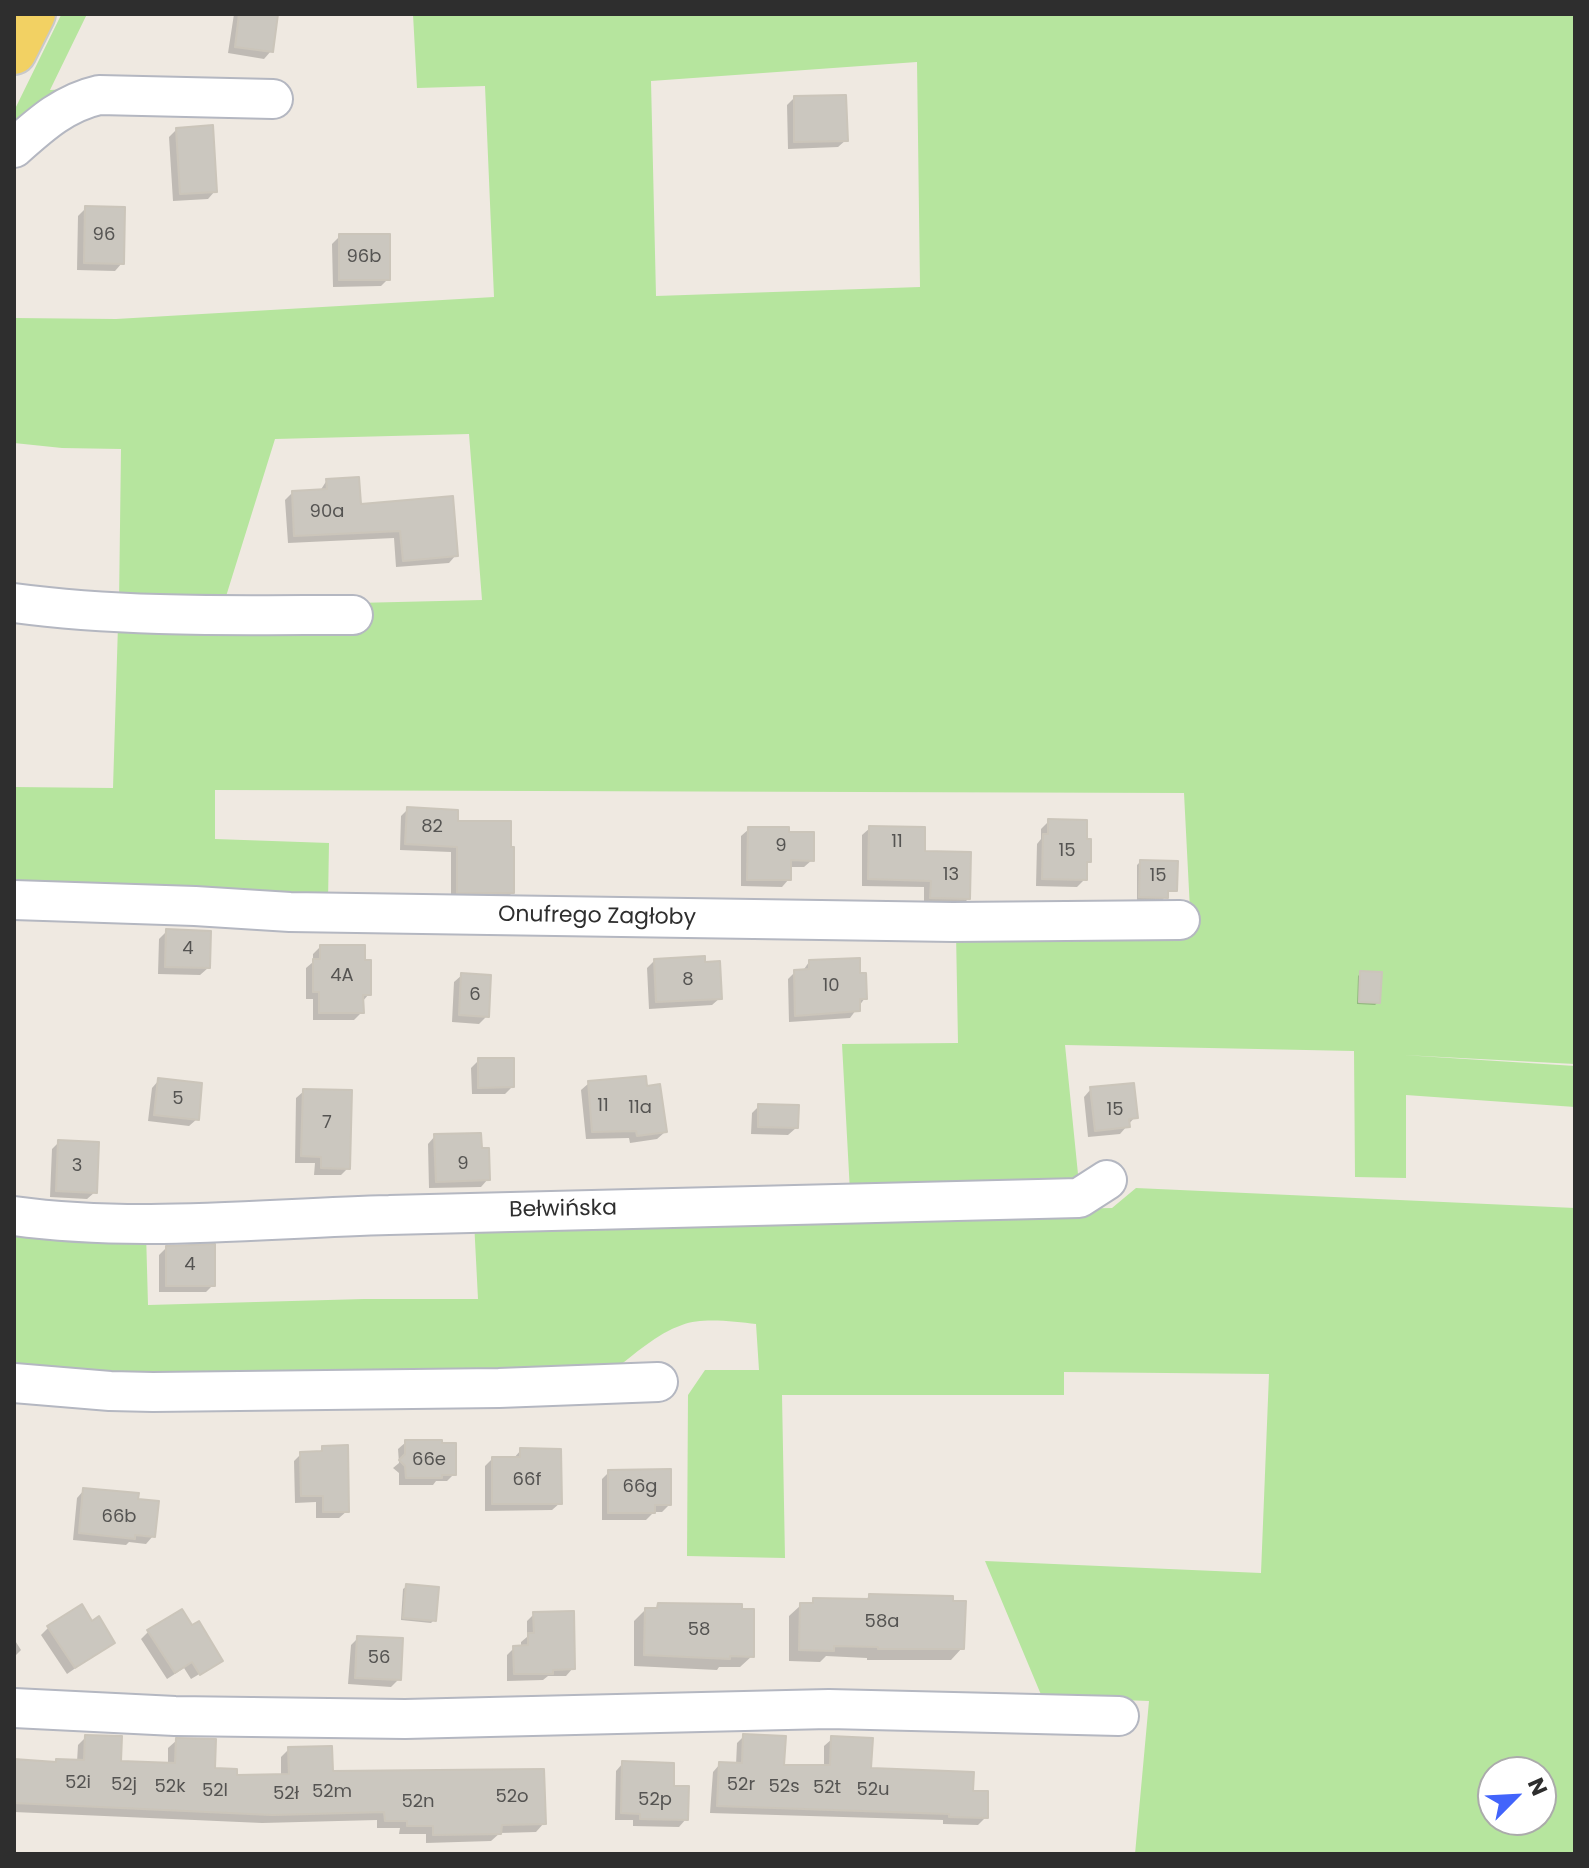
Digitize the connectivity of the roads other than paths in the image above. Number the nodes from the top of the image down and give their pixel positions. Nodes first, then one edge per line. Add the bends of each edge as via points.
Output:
1 (33, 14) edge
2 (14, 52) edge
3 (273, 99) dead end
4 (14, 148) edge
5 (14, 603) edge
6 (353, 615) dead end
7 (14, 900) edge
8 (1180, 920) dead end
9 (1107, 1180) dead end
10 (14, 1216) edge
11 (658, 1382) dead end
12 (14, 1383) edge
13 (14, 1708) edge
14 (1119, 1716) dead end

1 - 2 main road
3 - 4 street via 99,95 58,111
5 - 6 street via 196,614
7 - 8 street, Onufrego Zagłoby via 306,913
9 - 10 street, Bełwińska via 1079,1198 221,1222
11 - 12 street via 169,1392
13 - 14 street via 405,1719 829,1709

